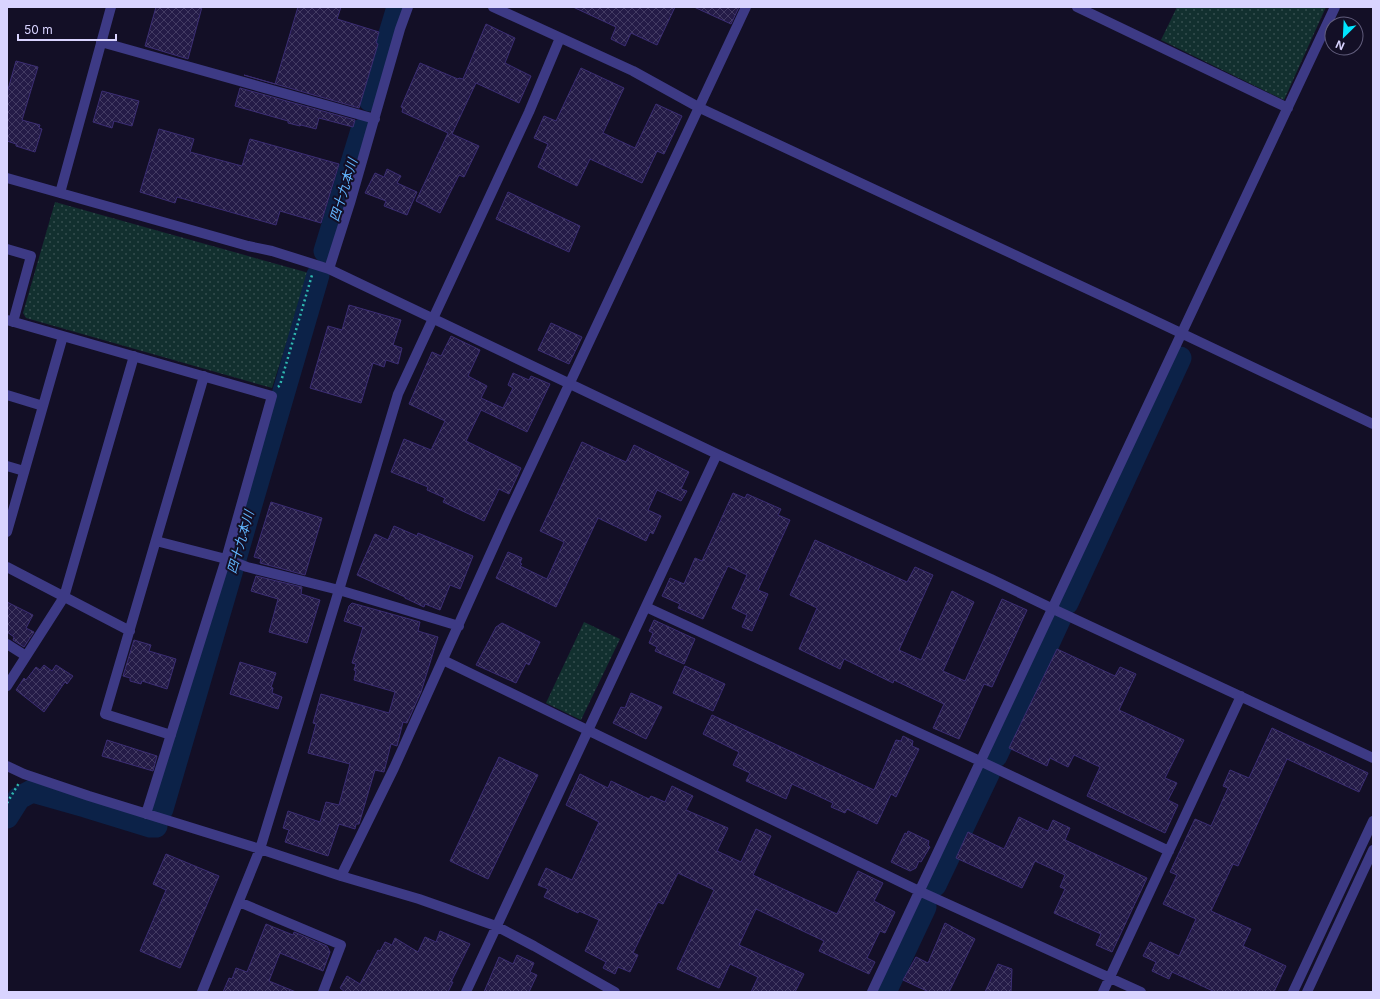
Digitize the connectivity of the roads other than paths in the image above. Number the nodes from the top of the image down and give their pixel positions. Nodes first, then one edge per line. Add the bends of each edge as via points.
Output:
1 (111, 7) edge
2 (408, 7) edge
3 (493, 7) edge
4 (746, 7) edge
5 (1077, 7) edge
6 (1335, 7) edge
7 (560, 38) junction
8 (101, 42) junction
9 (700, 108) junction
10 (1288, 108) junction
11 (375, 119) junction
12 (7, 178) edge
13 (60, 193) junction
14 (7, 249) edge
15 (329, 269) junction
16 (432, 318) junction
17 (10, 321) edge
18 (1182, 333) junction
19 (63, 336) junction
20 (134, 356) junction
21 (204, 376) junction
22 (570, 383) junction
23 (7, 395) edge
24 (43, 406) junction
25 (1373, 424) edge
26 (717, 454) junction
27 (7, 466) edge
28 (24, 471) junction
29 (7, 532) edge
30 (156, 541) junction
31 (226, 559) junction
32 (7, 567) edge
33 (339, 590) junction
34 (64, 597) junction
35 (646, 607) junction
36 (1051, 608) junction
37 (459, 626) junction
38 (130, 631) junction
39 (7, 644) edge
40 (26, 656) junction
41 (443, 660) junction
42 (7, 686) edge
43 (1241, 696) junction
44 (587, 730) junction
45 (171, 735) junction
46 (1373, 758) edge
47 (980, 761) junction
48 (7, 766) edge
49 (146, 814) junction
50 (1373, 821) edge
51 (260, 849) junction
52 (1373, 850) edge
53 (1169, 851) junction
54 (341, 876) junction
55 (919, 891) junction
56 (239, 902) junction
57 (496, 926) junction
58 (1110, 978) junction
59 (202, 992) edge
60 (323, 992) edge
61 (466, 992) edge
62 (615, 992) edge
63 (872, 992) edge
64 (1103, 992) edge
65 (1141, 992) edge
66 (1293, 992) edge
67 (1307, 992) edge

1 - 8 street
2 - 11 street
3 - 7 street
4 - 9 street
5 - 10 street
6 - 10 street
7 - 9 street via 634,71
7 - 16 street
8 - 11 street
8 - 13 street
9 - 18 street
9 - 22 street
10 - 18 street
11 - 15 street
12 - 13 street
13 - 15 street
14 - 17 street via 31,256
15 - 16 street
16 - 22 street
16 - 33 street via 398,394
17 - 19 street
18 - 25 street
18 - 36 street
19 - 20 street
19 - 24 street
20 - 21 street
20 - 34 street
21 - 30 street
21 - 31 street via 272,396
22 - 26 street
22 - 37 street
23 - 24 street
24 - 28 street
26 - 35 street
26 - 36 street
27 - 28 street
28 - 29 street
30 - 31 street
30 - 38 street
31 - 33 street via 247,567
31 - 45 street
32 - 34 street
33 - 37 street
33 - 51 street
34 - 38 street
34 - 40 street
35 - 44 street
35 - 47 street
36 - 43 street
36 - 47 street
37 - 41 street
38 - 45 street via 105,714
39 - 40 street
40 - 42 street
41 - 44 street
41 - 54 street
43 - 46 street
43 - 53 street
44 - 55 street
44 - 57 street
45 - 49 street
47 - 53 street
47 - 55 street
48 - 49 street via 24,774
49 - 51 street
50 - 66 street
51 - 54 street
51 - 56 street
52 - 67 street
53 - 58 street
54 - 57 street via 419,899
55 - 58 street
55 - 63 street
56 - 59 street
56 - 60 street via 341,945
57 - 61 street
57 - 62 street
58 - 64 street
58 - 65 street

